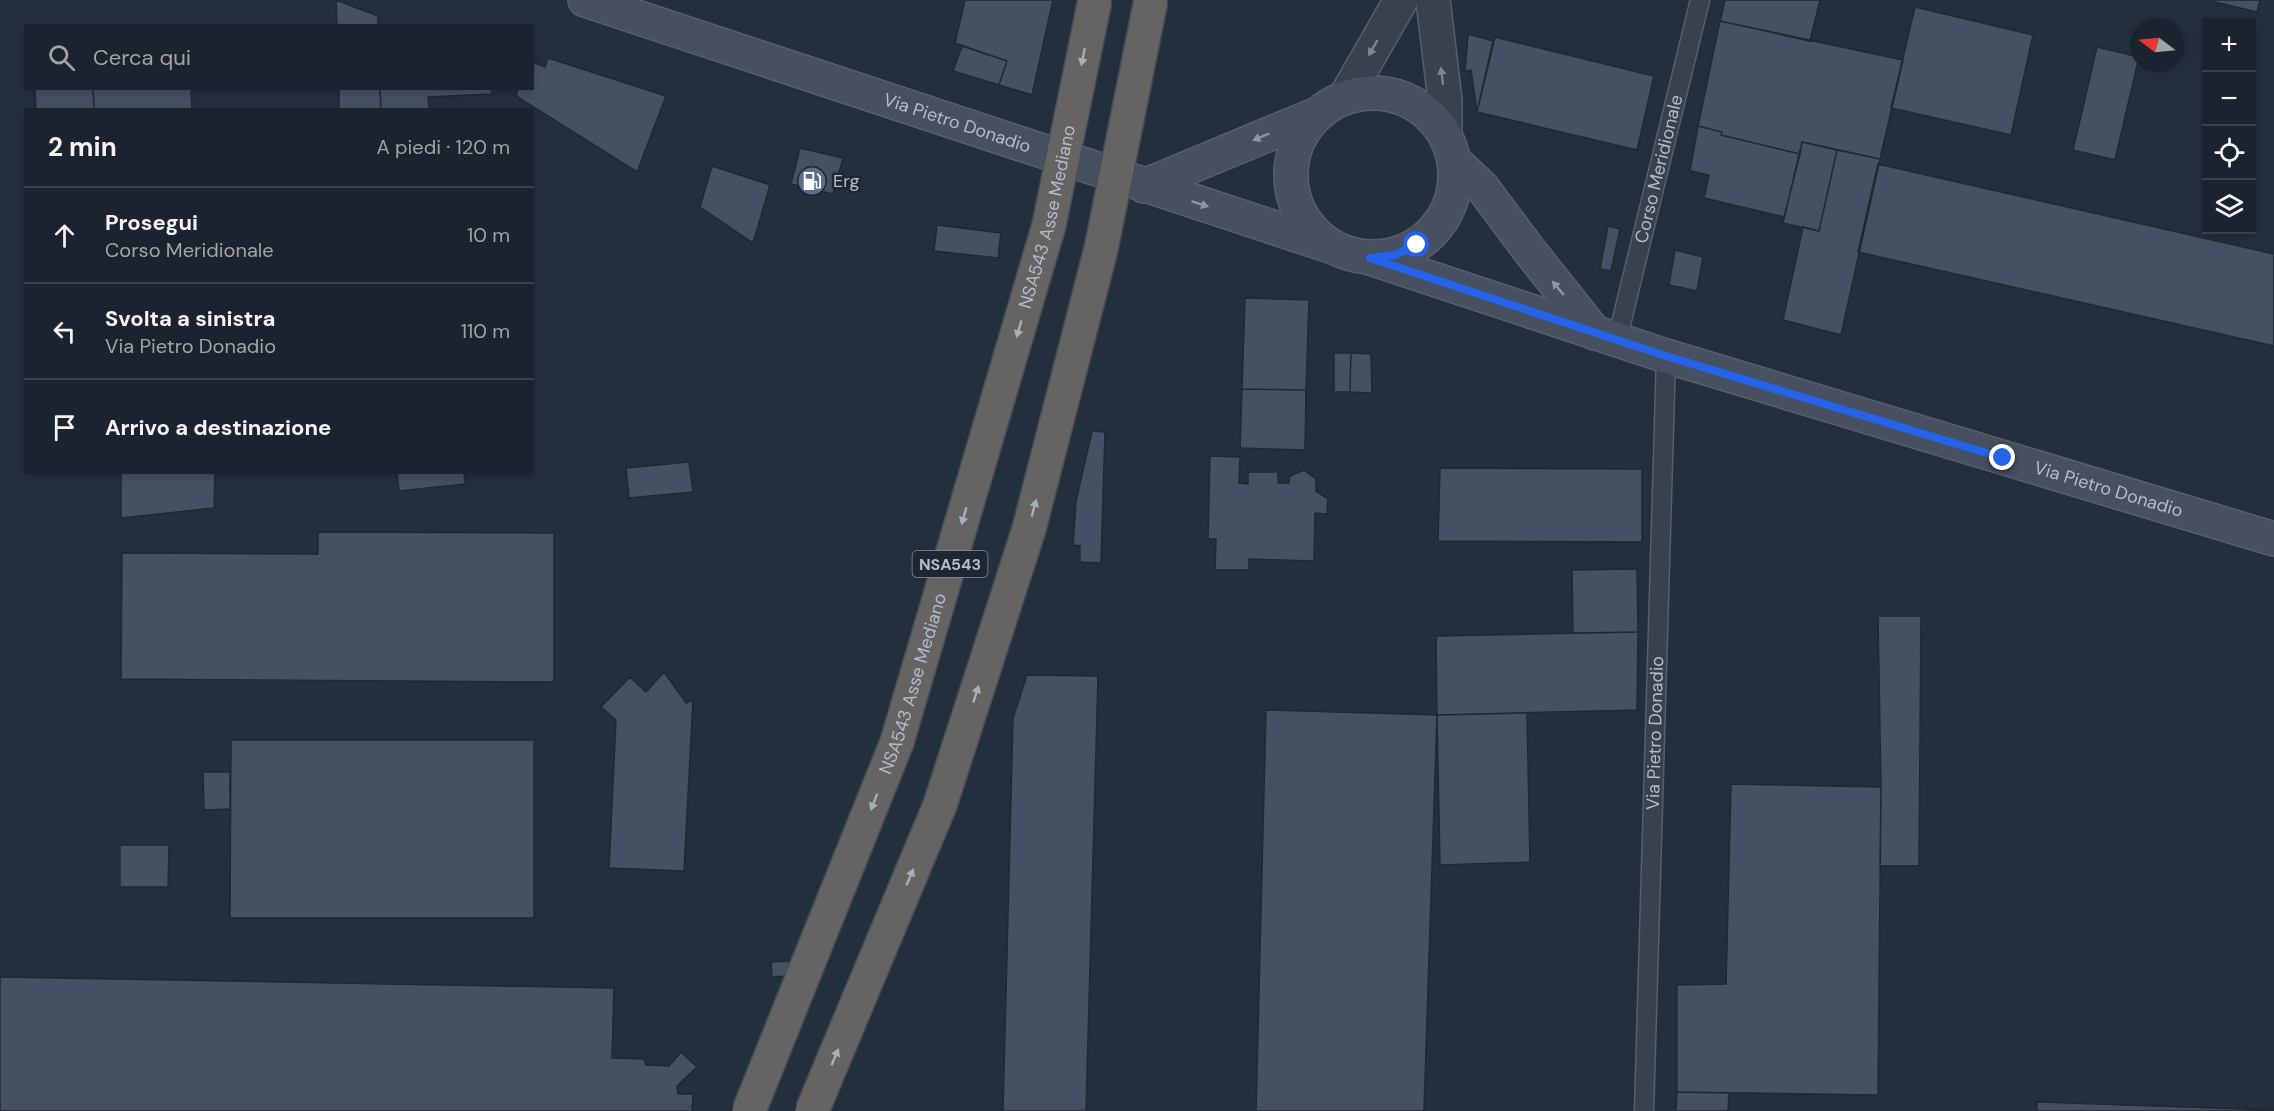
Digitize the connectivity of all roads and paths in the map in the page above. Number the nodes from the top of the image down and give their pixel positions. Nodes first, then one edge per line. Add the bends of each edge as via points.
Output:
1 (585, 0) edge
2 (1095, 0) edge
3 (1151, 0) edge
4 (1401, 0) edge
5 (1433, 0) edge
6 (1700, 0) edge
7 (1346, 96) junction
8 (1315, 115) junction
9 (1450, 147) junction
10 (1144, 186) junction
11 (1330, 246) junction
12 (1370, 258) junction
13 (1606, 336) junction
14 (1666, 356) junction
15 (2274, 539) edge
16 (749, 1111) edge
17 (813, 1111) edge
18 (1644, 1111) edge

1 - 10 main road, Via Pietro Donadio
2 -> 16 highway, NSA543 Asse Mediano / NSA543, bridge via 1049,225 897,742
17 -> 3 highway, NSA543, bridge via 940,806 1029,529 1101,249
4 -> 7 street
9 -> 5 street
6 - 13 lane, Corso Meridionale
7 - 8 main road
7 - 9 main road via 1384,92 1403,97 1434,119
8 -> 10 main road
8 - 11 main road via 1300,135 1291,159 1290,184 1297,208 1311,230
9 - 12 main road via 1455,185 1448,208 1435,229 1417,245 1395,255
13 -> 9 main road via 1529,250
10 -> 11 main road, Via Pietro Donadio
11 - 12 main road
12 - 13 main road, Via Pietro Donadio
13 - 14 main road, Via Pietro Donadio
14 - 15 main road, Via Pietro Donadio
14 - 18 lane, Via Pietro Donadio

